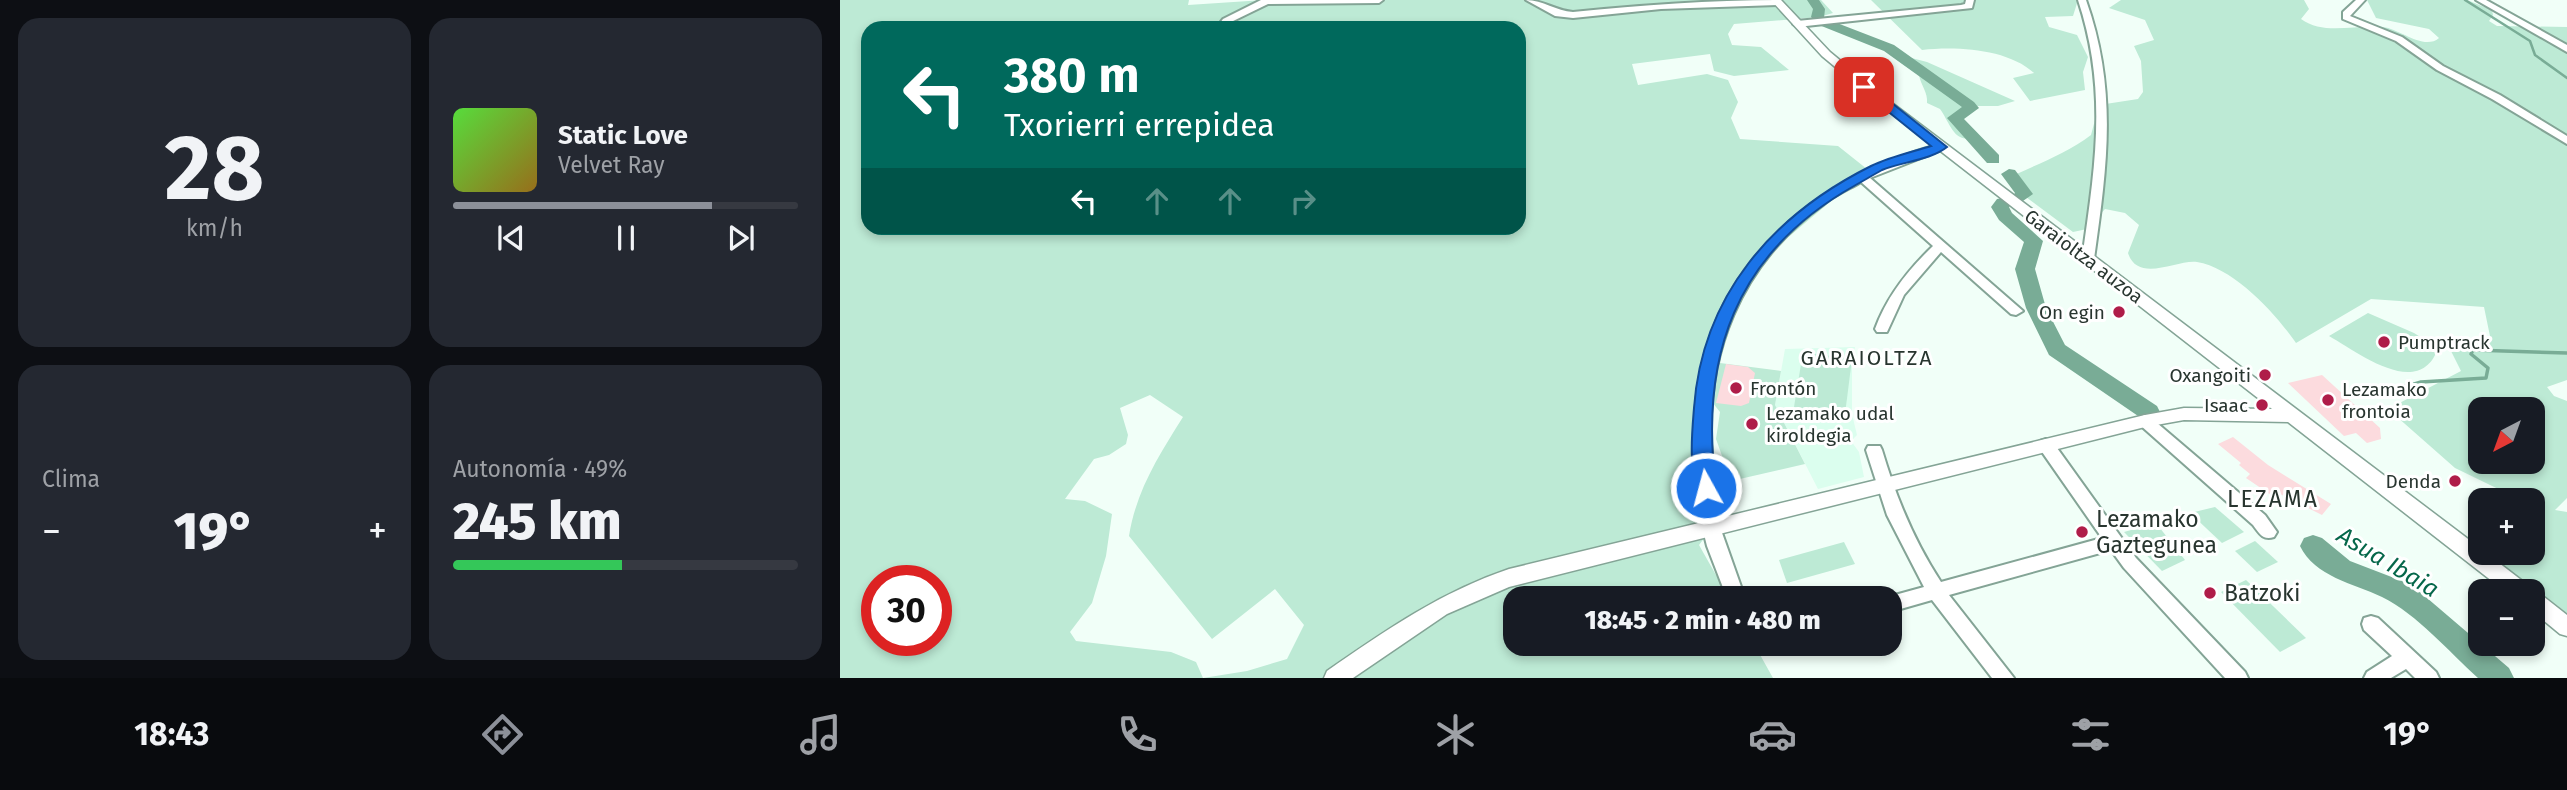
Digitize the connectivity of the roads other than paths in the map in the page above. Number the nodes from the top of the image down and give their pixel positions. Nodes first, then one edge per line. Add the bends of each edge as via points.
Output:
1 (1379, 0) edge
2 (1530, 0) edge
3 (1970, 0) edge
4 (2082, 0) edge
5 (2361, 0) edge
6 (2480, 0) edge
7 (1776, 1) edge
8 (1228, 21) edge
9 (1797, 24) junction
10 (2567, 49) edge
11 (2567, 141) edge
12 (1940, 147) junction
13 (1861, 176) junction
14 (1940, 246) junction
15 (2088, 259) junction
16 (2016, 311) dead end
17 (1882, 329) dead end
18 (2295, 416) junction
19 (2145, 421) junction
20 (2046, 445) junction
21 (1874, 450) dead end
22 (1883, 484) junction
23 (1714, 526) junction
24 (2268, 532) dead end
25 (2113, 542) junction
26 (2505, 579) edge
27 (1731, 586) edge
28 (1934, 592) junction
29 (1902, 601) edge
30 (2545, 610) edge
31 (2371, 624) dead end
32 (2567, 626) edge
33 (2407, 658) junction
34 (1335, 678) edge
35 (2004, 678) edge
36 (2238, 678) edge
37 (2374, 678) edge
38 (2429, 678) edge

1 - 8 street via 1266,1
2 - 7 street via 1558,14 1573,15
3 - 9 street via 1961,8
4 - 15 street via 2094,31 2102,100 2099,174
5 - 11 street via 2346,17 2399,38 2440,68
6 - 10 street
7 - 9 street, Garaioltza auzoa
9 - 12 street, Garaioltza auzoa via 1845,70
12 - 13 street
12 - 15 street, Garaioltza auzoa
13 - 14 street
13 - 23 street via 1805,211 1767,247 1749,269 1724,316 1703,389 1700,438
14 - 16 street
14 - 17 street via 1897,294
15 - 18 street, Garaioltza auzoa
18 - 19 street via 2184,414
18 - 26 street, Garaioltza auzoa
19 - 20 street
19 - 24 street
20 - 22 street
20 - 25 street
21 - 22 street
22 - 23 street
22 - 28 street via 1905,540
23 - 27 street via 1716,546
23 - 34 street via 1483,585 1434,609
25 - 28 street
25 - 36 street
28 - 29 street
28 - 35 street
30 - 32 street
31 - 33 street
33 - 37 street
33 - 38 street

